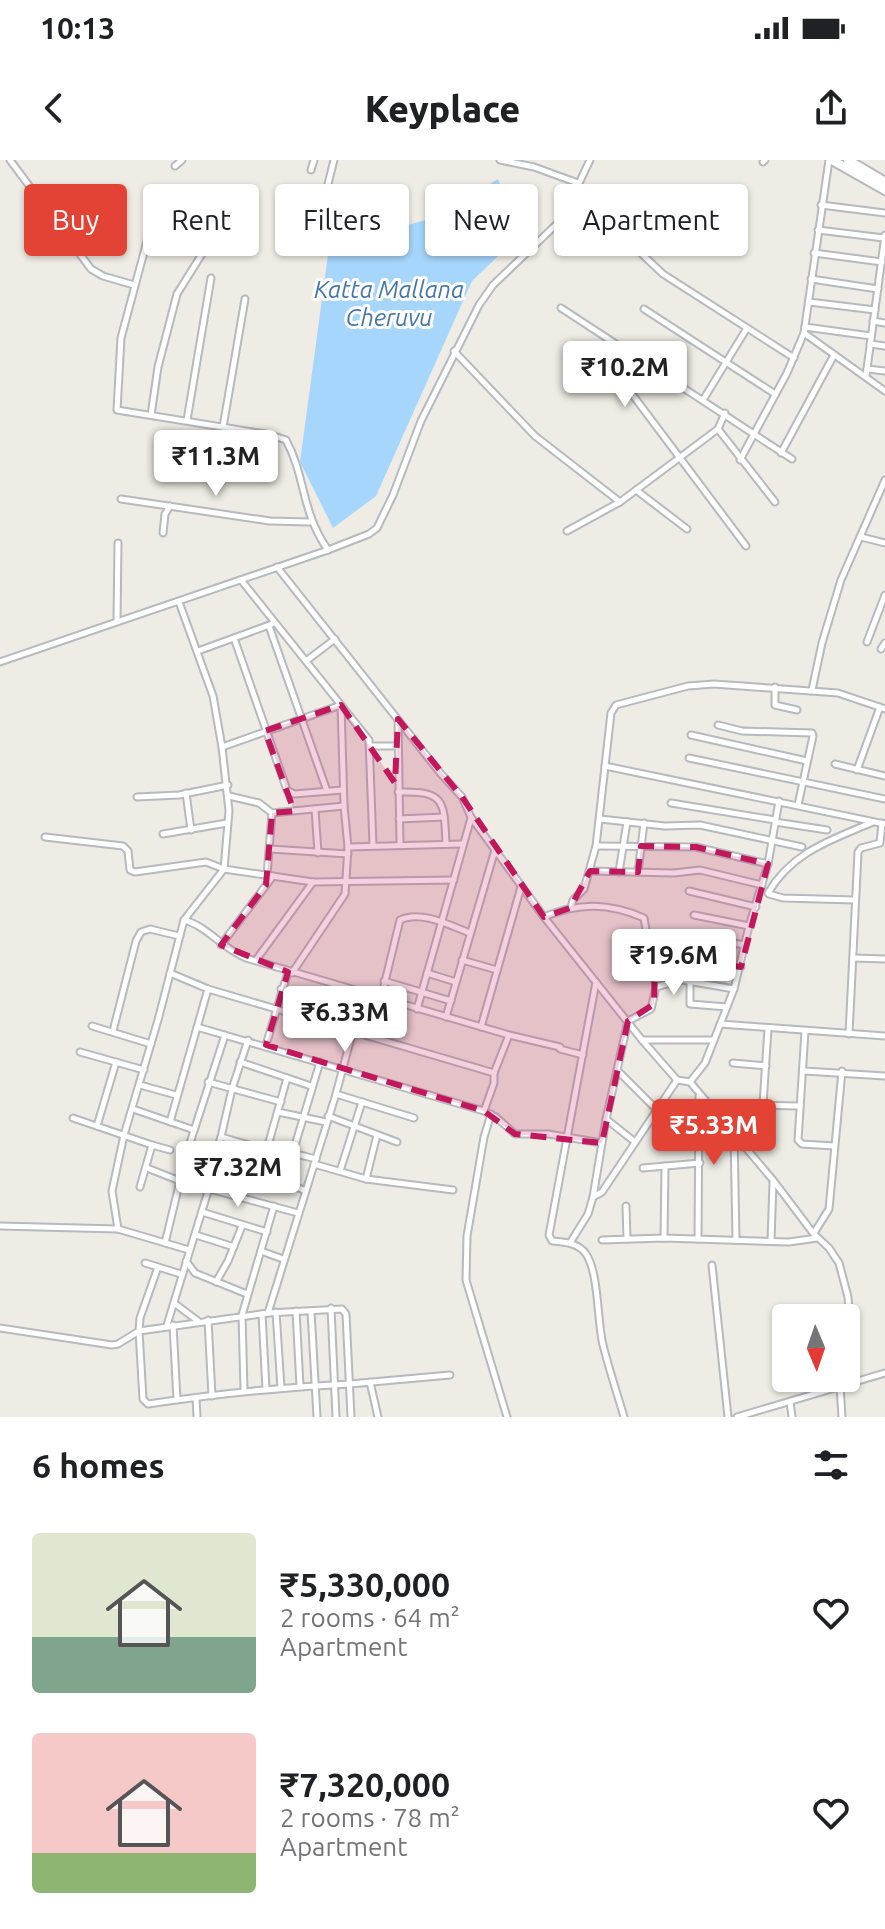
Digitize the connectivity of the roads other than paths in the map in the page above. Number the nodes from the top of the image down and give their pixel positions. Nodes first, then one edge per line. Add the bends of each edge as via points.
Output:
1 (10, 160) edge
2 (182, 160) edge
3 (314, 160) edge
4 (334, 160) edge
5 (504, 160) edge
6 (537, 160) edge
7 (590, 160) edge
8 (830, 160) edge
9 (848, 160) edge
10 (175, 166) dead end
11 (534, 167) junction
12 (311, 170) dead end
13 (885, 182) edge
14 (578, 183) joint
15 (328, 184) dead end
16 (885, 190) edge
17 (821, 205) junction
18 (885, 213) edge
19 (554, 227) edge
20 (817, 230) junction
21 (885, 236) edge
22 (885, 247) edge
23 (814, 253) junction
24 (143, 254) edge
25 (201, 256) edge
26 (644, 256) edge
27 (882, 262) junction
28 (883, 274) edge
29 (211, 278) dead end
30 (811, 279) junction
31 (134, 285) junction
32 (878, 292) junction
33 (885, 296) edge
34 (245, 299) dead end
35 (808, 302) junction
36 (561, 308) dead end
37 (644, 309) dead end
38 (875, 310) junction
39 (873, 321) junction
40 (885, 323) edge
41 (747, 328) junction
42 (804, 330) junction
43 (871, 336) junction
44 (870, 344) junction
45 (885, 346) edge
46 (454, 351) junction
47 (834, 355) junction
48 (794, 358) junction
49 (726, 363) junction
50 (867, 369) junction
51 (885, 371) edge
52 (661, 374) junction
53 (866, 376) junction
54 (885, 391) edge
55 (775, 394) junction
56 (703, 400) junction
57 (725, 413) junction
58 (151, 415) junction
59 (187, 420) junction
60 (223, 427) junction
61 (718, 429) junction
62 (754, 434) junction
63 (781, 453) junction
64 (679, 457) junction
65 (792, 459) dead end
66 (740, 460) junction
67 (885, 480) edge
68 (636, 490) junction
69 (121, 499) dead end
70 (620, 502) junction
71 (775, 502) dead end
72 (170, 506) junction
73 (310, 522) junction
74 (687, 529) dead end
75 (567, 531) dead end
76 (163, 533) dead end
77 (861, 537) junction
78 (118, 543) dead end
79 (885, 543) edge
80 (746, 546) dead end
81 (328, 550) junction
82 (277, 567) junction
83 (241, 580) junction
84 (885, 595) edge
85 (179, 602) junction
86 (117, 621) junction
87 (272, 624) junction
88 (234, 638) junction
89 (335, 639) junction
90 (867, 642) dead end
91 (885, 643) edge
92 (881, 649) dead end
93 (198, 651) junction
94 (306, 661) junction
95 (0, 662) edge
96 (775, 687) junction
97 (811, 690) junction
98 (341, 705) junction
99 (883, 708) edge
100 (797, 710) dead end
101 (301, 718) junction
102 (398, 719) junction
103 (718, 725) dead end
104 (265, 731) junction
105 (691, 735) dead end
106 (371, 746) junction
107 (396, 746) junction
108 (222, 747) junction
109 (689, 758) dead end
110 (807, 761) junction
111 (835, 764) dead end
112 (605, 766) junction
113 (857, 770) junction
114 (885, 776) edge
115 (804, 782) junction
116 (228, 785) junction
117 (343, 790) junction
118 (327, 791) junction
119 (398, 792) junction
120 (186, 793) junction
121 (229, 796) junction
122 (137, 797) dead end
123 (885, 799) edge
124 (779, 801) junction
125 (671, 803) dead end
126 (798, 805) junction
127 (344, 806) junction
128 (315, 809) junction
129 (272, 813) junction
130 (444, 817) junction
131 (471, 817) junction
132 (399, 819) junction
133 (600, 819) junction
134 (775, 821) junction
135 (627, 822) junction
136 (874, 822) junction
137 (227, 823) junction
138 (644, 823) junction
139 (884, 823) edge
140 (191, 830) junction
141 (827, 830) dead end
142 (163, 834) dead end
143 (45, 837) dead end
144 (772, 841) junction
145 (400, 844) junction
146 (446, 844) junction
147 (462, 844) junction
148 (373, 845) junction
149 (596, 846) junction
150 (624, 846) junction
151 (641, 846) junction
152 (348, 847) junction
153 (802, 847) dead end
154 (270, 849) junction
155 (495, 849) junction
156 (318, 853) junction
157 (348, 854) junction
158 (768, 864) junction
159 (224, 869) junction
160 (590, 871) junction
161 (619, 872) junction
162 (638, 872) junction
163 (270, 875) junction
164 (454, 880) junction
165 (313, 882) junction
166 (345, 883) junction
167 (521, 886) junction
168 (764, 890) junction
169 (689, 891) dead end
170 (855, 900) junction
171 (756, 907) junction
172 (571, 908) junction
173 (694, 915) dead end
174 (544, 917) junction
175 (184, 920) junction
176 (440, 922) junction
177 (749, 926) junction
178 (470, 933) junction
179 (666, 935) dead end
180 (179, 936) junction
181 (221, 945) junction
182 (745, 945) junction
183 (853, 958) junction
184 (885, 959) edge
185 (256, 960) junction
186 (462, 960) junction
187 (741, 967) junction
188 (497, 970) junction
189 (655, 970) junction
190 (170, 973) junction
191 (290, 973) junction
192 (427, 973) junction
193 (384, 981) junction
194 (596, 981) junction
195 (690, 981) junction
196 (456, 982) junction
197 (656, 987) junction
198 (208, 989) junction
199 (281, 989) junction
200 (734, 989) junction
201 (422, 991) junction
202 (363, 993) junction
203 (381, 998) junction
204 (451, 1001) junction
205 (275, 1007) junction
206 (727, 1007) junction
207 (417, 1009) junction
208 (358, 1012) junction
209 (446, 1017) junction
210 (628, 1021) junction
211 (720, 1024) junction
212 (92, 1026) dead end
213 (197, 1027) junction
214 (481, 1027) junction
215 (768, 1029) junction
216 (113, 1031) junction
217 (805, 1031) junction
218 (353, 1033) junction
219 (849, 1034) junction
220 (225, 1035) junction
221 (509, 1035) junction
222 (885, 1036) edge
223 (248, 1040) junction
224 (642, 1040) junction
225 (712, 1040) junction
226 (151, 1044) junction
227 (266, 1045) junction
228 (80, 1052) dead end
229 (583, 1055) junction
230 (116, 1062) junction
231 (240, 1062) junction
232 (320, 1062) junction
233 (733, 1063) dead end
234 (766, 1066) junction
235 (343, 1068) junction
236 (144, 1070) junction
237 (617, 1070) junction
238 (804, 1071) junction
239 (842, 1071) junction
240 (494, 1073) junction
241 (885, 1076) edge
242 (287, 1078) junction
243 (677, 1080) junction
244 (208, 1082) junction
245 (690, 1082) junction
246 (140, 1085) junction
247 (311, 1086) junction
248 (232, 1089) junction
249 (336, 1094) junction
250 (176, 1095) junction
251 (699, 1095) junction
252 (281, 1102) junction
253 (362, 1102) junction
254 (763, 1104) junction
255 (800, 1106) junction
256 (133, 1109) junction
257 (657, 1110) junction
258 (484, 1111) junction
259 (278, 1112) junction
260 (491, 1114) junction
261 (303, 1117) junction
262 (73, 1118) dead end
263 (414, 1118) dead end
264 (327, 1119) junction
265 (606, 1119) junction
266 (170, 1122) junction
267 (721, 1122) junction
268 (353, 1125) junction
269 (97, 1126) junction
270 (194, 1130) junction
271 (734, 1132) junction
272 (124, 1135) junction
273 (377, 1135) junction
274 (221, 1137) junction
275 (568, 1137) junction
276 (397, 1142) dead end
277 (635, 1142) junction
278 (602, 1143) junction
279 (152, 1145) junction
280 (189, 1146) junction
281 (834, 1146) junction
282 (267, 1149) junction
283 (170, 1150) dead end
284 (216, 1153) junction
285 (292, 1155) junction
286 (315, 1162) junction
287 (700, 1163) junction
288 (665, 1166) junction
289 (147, 1168) junction
290 (643, 1168) dead end
291 (242, 1170) junction
292 (340, 1171) junction
293 (366, 1179) junction
294 (773, 1180) junction
295 (182, 1181) junction
296 (284, 1182) junction
297 (140, 1187) dead end
298 (209, 1188) junction
299 (453, 1190) dead end
300 (306, 1191) junction
301 (231, 1194) junction
302 (593, 1197) junction
303 (274, 1206) junction
304 (626, 1206) dead end
305 (202, 1212) junction
306 (298, 1213) junction
307 (0, 1226) edge
308 (242, 1226) junction
309 (118, 1229) junction
310 (267, 1232) junction
311 (196, 1235) junction
312 (816, 1235) junction
313 (664, 1238) junction
314 (627, 1239) junction
315 (698, 1239) junction
316 (602, 1240) dead end
317 (736, 1240) junction
318 (771, 1241) junction
319 (165, 1243) junction
320 (570, 1243) junction
321 (234, 1247) junction
322 (189, 1250) junction
323 (261, 1251) junction
324 (283, 1259) junction
325 (185, 1260) junction
326 (145, 1263) dead end
327 (712, 1265) dead end
328 (158, 1267) junction
329 (181, 1274) junction
330 (216, 1282) junction
331 (247, 1294) junction
332 (174, 1303) junction
333 (848, 1304) edge
334 (331, 1308) junction
335 (296, 1311) junction
336 (311, 1311) junction
337 (276, 1312) junction
338 (265, 1313) junction
339 (242, 1315) junction
340 (208, 1320) junction
341 (199, 1321) junction
342 (170, 1325) junction
343 (0, 1328) edge
344 (139, 1331) junction
345 (885, 1373) edge
346 (450, 1375) dead end
347 (860, 1380) edge
348 (370, 1382) junction
349 (335, 1384) junction
350 (350, 1384) junction
351 (300, 1386) junction
352 (316, 1387) junction
353 (281, 1388) junction
354 (266, 1389) junction
355 (244, 1390) junction
356 (821, 1392) edge
357 (840, 1392) edge
358 (212, 1396) junction
359 (196, 1398) junction
360 (177, 1400) junction
361 (790, 1402) junction
362 (751, 1415) edge
363 (197, 1417) edge
364 (317, 1417) edge
365 (336, 1417) edge
366 (351, 1417) edge
367 (378, 1417) edge
368 (507, 1417) edge
369 (624, 1417) edge
370 (728, 1417) edge
371 (737, 1417) edge
372 (792, 1417) edge
373 (842, 1417) edge

1 - 31 street via 91,269
2 - 10 street
3 - 12 street
4 - 15 street
5 - 11 street
6 - 11 street
7 - 14 street
8 - 16 main road
8 - 17 street
9 - 13 main road
11 - 14 street
17 - 18 street
17 - 20 street
19 - 46 street via 486,294
20 - 21 street
20 - 23 street
21 - 22 street
22 - 27 street
23 - 27 street
23 - 30 street
24 - 31 street
25 - 58 street via 177,294
26 - 41 street
27 - 28 street
28 - 32 street
29 - 59 street
30 - 32 street
30 - 35 street
31 - 58 street via 121,338 117,410
32 - 33 street
32 - 38 street
34 - 60 street
35 - 38 street
35 - 42 street
36 - 52 street
37 - 49 street
38 - 39 street
39 - 40 street
39 - 43 street
41 - 48 street
41 - 49 street
42 - 43 street
42 - 47 street
42 - 48 street
43 - 44 street
44 - 45 street
44 - 50 street
46 - 70 street via 535,436
46 - 81 street via 381,521 369,534
47 - 53 street
47 - 63 street
48 - 55 street
49 - 55 street
49 - 56 street
50 - 51 street
50 - 53 street
52 - 56 street
52 - 64 street via 631,392
53 - 54 street
55 - 62 street
56 - 57 street
57 - 61 street
57 - 62 street
58 - 59 street
59 - 60 street
60 - 73 street via 286,440
61 - 64 street
61 - 66 street
62 - 63 street
62 - 66 street
63 - 65 street
64 - 68 street
64 - 80 street
66 - 71 street
67 - 77 street
68 - 70 street
68 - 74 street
69 - 72 street
70 - 75 street
72 - 73 street
72 - 76 street
73 - 81 street
77 - 79 street
77 - 97 street via 841,580
78 - 86 street
81 - 82 street
82 - 83 street
82 - 89 street
83 - 85 street
83 - 87 street
84 - 90 street
85 - 86 street
85 - 93 street
86 - 95 street
87 - 88 street
87 - 94 street
87 - 101 street
88 - 93 street
88 - 104 street
89 - 94 street
89 - 102 street
91 - 92 street
93 - 108 street
94 - 98 street
96 - 97 street
96 - 100 street via 775,705
96 - 112 street via 699,684 616,705
97 - 99 street
98 - 101 street
98 - 106 street
98 - 117 street
99 - 113 street
101 - 104 street
101 - 118 street
102 - 107 street
102 - 131 street via 462,797
103 - 110 street via 812,733
104 - 108 street
104 - 118 street via 287,790
105 - 110 street
106 - 107 street
106 - 148 street
107 - 119 street
108 - 116 street
109 - 115 street
110 - 115 street
111 - 113 street
112 - 124 street
112 - 133 street
113 - 114 street
115 - 123 street
115 - 126 street
116 - 120 street
116 - 121 street
117 - 118 street
117 - 127 street
119 - 130 street via 432,794
119 - 132 street
120 - 122 street
120 - 140 street
121 - 129 street via 259,803
121 - 137 street
124 - 126 street
124 - 134 street
125 - 134 street
126 - 136 street
127 - 128 street
127 - 152 street
128 - 129 street
128 - 156 street
129 - 154 street
130 - 132 street
130 - 146 street
131 - 147 street
131 - 155 street
132 - 145 street
133 - 135 street
133 - 149 street
134 - 141 street
134 - 144 street
135 - 138 street
135 - 150 street
136 - 139 street
136 - 168 street via 802,855
137 - 140 street
137 - 159 street
138 - 144 street via 700,825
138 - 151 street
139 - 170 street via 880,843 858,850
140 - 142 street
143 - 159 street via 123,846 133,872 206,862
144 - 153 street
144 - 158 street
145 - 146 street
145 - 148 street
146 - 147 street
147 - 164 street
148 - 152 street
149 - 150 street
149 - 160 street
150 - 151 street
150 - 161 street
151 - 158 street via 696,847
151 - 162 street
152 - 157 street
154 - 156 street
154 - 163 street
155 - 167 street
155 - 178 street
156 - 157 street
157 - 166 street
158 - 168 street
159 - 163 street
159 - 175 street
160 - 161 street
160 - 172 street
161 - 162 street
162 - 168 street via 700,870
163 - 165 street
163 - 181 street
164 - 166 street
164 - 176 street
165 - 166 street
165 - 185 street
166 - 191 street via 344,898
167 - 174 street
167 - 188 street
168 - 170 street via 783,898
168 - 171 street
169 - 171 street
170 - 183 street
171 - 177 street
172 - 174 street
172 - 189 street via 616,907 644,918
173 - 177 street
174 - 194 street
175 - 180 street
175 - 181 street
176 - 178 street
176 - 192 street
176 - 193 street via 412,916 400,920
177 - 182 street
178 - 186 street
179 - 182 street
180 - 190 street
180 - 216 street via 141,932
181 - 185 street
182 - 187 street
183 - 184 street
183 - 219 street
185 - 191 street
186 - 188 street
186 - 196 street
187 - 189 street via 689,960
187 - 200 street
188 - 214 street
189 - 197 street
190 - 198 street
190 - 226 street
191 - 199 street
191 - 202 street
192 - 196 street
192 - 201 street
193 - 201 street
193 - 203 street
194 - 210 street
194 - 229 street
195 - 197 street
195 - 200 street
195 - 206 street via 690,1004
196 - 204 street
197 - 210 street via 651,1009
198 - 205 street
198 - 213 street
199 - 205 street
199 - 208 street
200 - 206 street
201 - 204 street
201 - 207 street
202 - 203 street
202 - 208 street
203 - 207 street
204 - 209 street
205 - 218 street
205 - 227 street
206 - 211 street
207 - 209 street
208 - 218 street
209 - 214 street
210 - 224 street
210 - 237 street
211 - 215 street
211 - 225 street
212 - 216 street
213 - 220 street
213 - 250 street
214 - 221 street
215 - 217 street
215 - 234 street
216 - 226 street
217 - 219 street
217 - 238 street
218 - 235 street
218 - 240 street
219 - 222 street
220 - 223 street
220 - 244 street
221 - 229 street
221 - 240 street
223 - 227 street
223 - 231 street
224 - 225 street
224 - 243 street
225 - 245 street via 705,1063
226 - 236 street
227 - 232 street
228 - 230 street
229 - 275 street
230 - 236 street
230 - 269 street
231 - 242 street
231 - 248 street
232 - 235 street
232 - 247 street
233 - 234 street
234 - 254 street
235 - 249 street
235 - 258 street
236 - 246 street
237 - 257 street
237 - 265 street
238 - 239 street
238 - 255 street
239 - 241 street
239 - 281 street
240 - 258 street
242 - 247 street
242 - 252 street
243 - 245 street
243 - 257 street
244 - 248 street
244 - 270 street
245 - 251 street
246 - 250 street
246 - 256 street
247 - 261 street
248 - 252 street
248 - 274 street
249 - 253 street
249 - 264 street
250 - 266 street
251 - 267 street
251 - 287 street
252 - 259 street
253 - 263 street
253 - 268 street
254 - 255 street
254 - 267 street via 741,1106
255 - 281 street via 799,1143
256 - 266 street
256 - 272 street
257 - 277 street
258 - 260 street
259 - 261 street
259 - 282 street
260 - 275 street via 515,1134
260 - 368 street via 467,1236 466,1280
261 - 264 street
261 - 285 street
262 - 269 street
264 - 268 street
264 - 286 street
265 - 277 street
265 - 278 street
266 - 270 street
267 - 271 street
268 - 273 street
268 - 292 street
269 - 272 street
270 - 280 street
271 - 294 street
271 - 317 street
272 - 279 street
272 - 309 street via 112,1191
273 - 276 street
273 - 293 street
274 - 282 street
274 - 284 street
275 - 278 street
275 - 320 street via 549,1235 552,1241
277 - 302 street via 602,1192
278 - 302 street
279 - 283 street
279 - 289 street
280 - 284 street
280 - 295 street
281 - 312 street via 829,1209
282 - 285 street
284 - 291 street via 213,1162
285 - 286 street
285 - 296 street
286 - 292 street
286 - 300 street
287 - 288 street
287 - 315 street
288 - 290 street
288 - 313 street
289 - 295 street
289 - 297 street
291 - 296 street
291 - 301 street
292 - 293 street
293 - 299 street
294 - 312 street
294 - 318 street
295 - 298 street
295 - 319 street
296 - 300 street
298 - 301 street
298 - 305 street
300 - 306 street
301 - 303 street
302 - 320 street
303 - 306 street
303 - 310 street
304 - 314 street
305 - 308 street
305 - 311 street
306 - 324 street
307 - 309 street
308 - 310 street
308 - 321 street
309 - 319 street
310 - 323 street
311 - 321 street
311 - 322 street
312 - 318 street
312 - 333 street via 834,1255
313 - 314 street
313 - 315 street
314 - 316 street
315 - 317 street
317 - 318 street
319 - 322 street
320 - 369 street via 588,1257 603,1343
321 - 330 street
322 - 325 street
323 - 324 street
323 - 331 street
324 - 338 street
325 - 329 street
325 - 330 street via 195,1273
326 - 328 street
327 - 370 street
328 - 329 street
328 - 344 street
329 - 332 street
330 - 331 street
331 - 339 street
332 - 341 street
332 - 342 street
334 - 336 street
334 - 349 street
334 - 350 street via 346,1314
335 - 336 street
335 - 337 street
335 - 351 street
336 - 352 street
337 - 338 street
337 - 353 street
338 - 339 street
338 - 354 street
339 - 340 street
339 - 355 street
340 - 341 street
340 - 358 street
341 - 342 street
342 - 344 street
342 - 360 street
343 - 344 street via 112,1345
344 - 360 street via 144,1403
345 - 347 street
346 - 348 street
348 - 350 street
348 - 367 street
349 - 350 street
349 - 352 street
349 - 365 street
350 - 366 street
351 - 352 street
351 - 353 street
352 - 364 street
353 - 354 street
354 - 355 street
355 - 358 street
356 - 361 street
357 - 373 street
358 - 359 street
359 - 360 street
359 - 363 street
361 - 362 street
361 - 372 street
362 - 371 street

